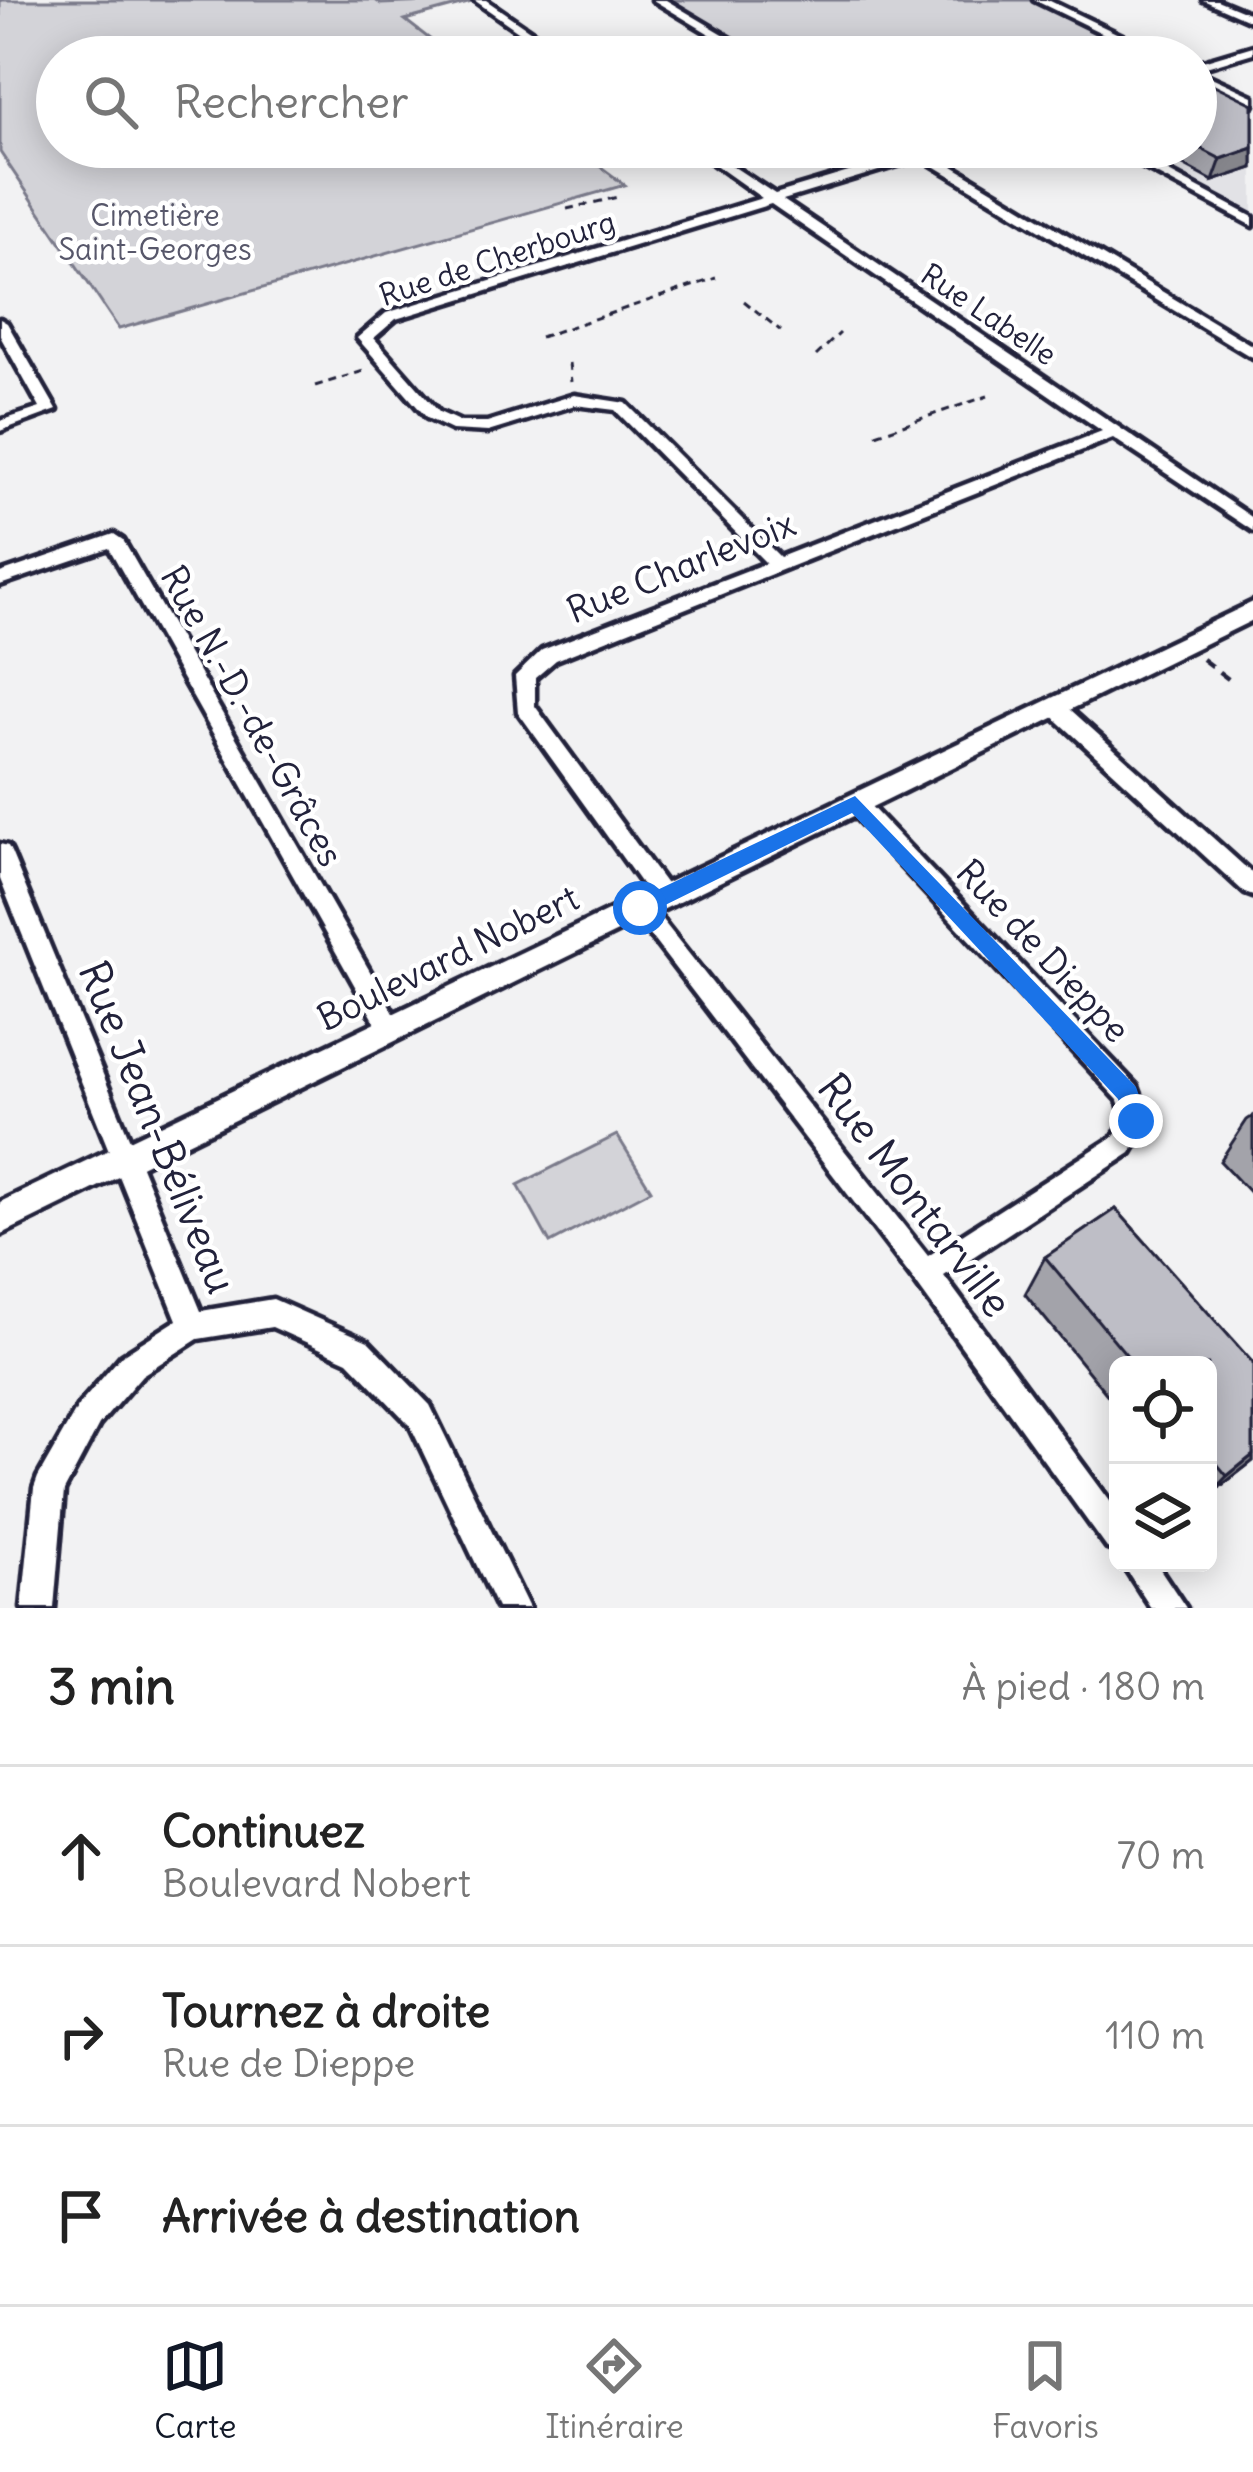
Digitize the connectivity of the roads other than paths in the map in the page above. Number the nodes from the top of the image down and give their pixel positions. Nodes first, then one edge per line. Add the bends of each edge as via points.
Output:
1 (479, 0) edge
2 (658, 0) edge
3 (1039, 0) edge
4 (1208, 0) edge
5 (1253, 19) edge
6 (532, 36) edge
7 (720, 36) edge
8 (1115, 36) edge
9 (1253, 50) edge
10 (1217, 63) edge
11 (1217, 82) edge
12 (1253, 101) edge
13 (726, 168) edge
14 (865, 168) edge
15 (947, 168) edge
16 (1152, 168) edge
17 (772, 200) junction
18 (1253, 221) edge
19 (0, 323) edge
20 (1253, 352) edge
21 (0, 426) edge
22 (1114, 432) junction
23 (1253, 526) edge
24 (778, 565) junction
25 (0, 579) edge
26 (1253, 610) edge
27 (1054, 706) junction
28 (855, 803) junction
29 (0, 852) edge
30 (1253, 887) edge
31 (651, 902) junction
32 (391, 1029) junction
33 (125, 1158) junction
34 (0, 1219) edge
35 (925, 1273) junction
36 (193, 1326) junction
37 (1109, 1525) edge
38 (1144, 1572) edge
39 (38, 1608) edge
40 (513, 1608) edge
41 (1170, 1608) edge

1 - 6 street
2 - 7 street
3 - 8 street
4 - 5 street
9 - 10 street
11 - 12 street
13 - 17 street, Rue Labelle
14 - 17 street, Rue de Cherbourg
15 - 20 street
16 - 18 street
17 - 22 street, Rue Labelle
17 - 24 street, Rue de Cherbourg via 391,316 365,338 433,415 458,428 488,427 574,400 620,406
19 - 21 street via 49,410
22 - 23 street, Rue Labelle
22 - 24 street, Rue Charlevoix
24 - 31 street, Rue Charlevoix via 549,655 525,676 525,707
25 - 32 street, Rue N.-D.-de-Grâces via 114,540
26 - 27 street, Boulevard Nobert
27 - 28 street, Boulevard Nobert
27 - 30 street
28 - 31 street, Boulevard Nobert
28 - 35 street, Rue de Dieppe via 1128,1094 1136,1121 1122,1144
29 - 33 street, Rue Jean-Béliveau
31 - 32 street, Boulevard Nobert
31 - 35 street, Rue Montarville
32 - 33 street, Boulevard Nobert
33 - 34 street, Boulevard Nobert
33 - 36 street, Rue Jean-Béliveau
35 - 37 street, Rue Montarville
36 - 39 street via 132,1365 79,1433 49,1488
36 - 40 street, Rue Jean-Béliveau via 273,1313 358,1351 421,1415
38 - 41 street

